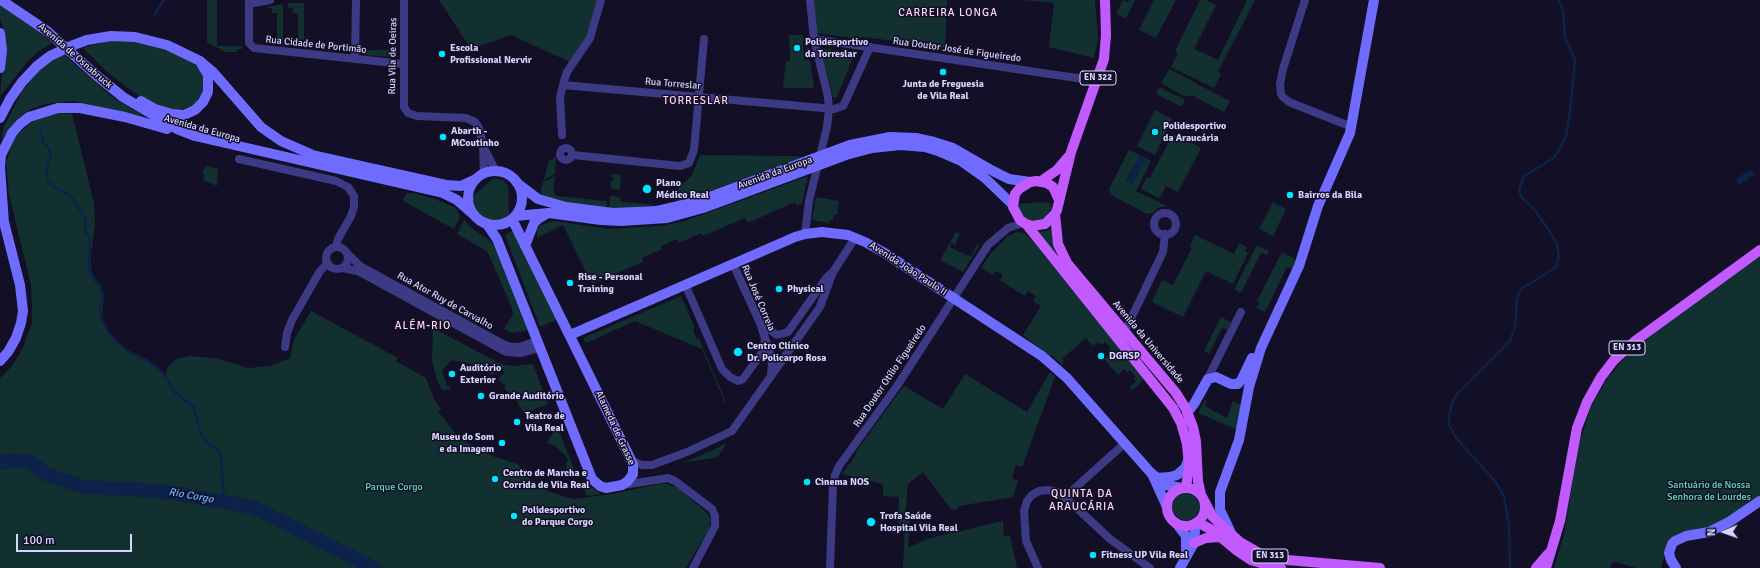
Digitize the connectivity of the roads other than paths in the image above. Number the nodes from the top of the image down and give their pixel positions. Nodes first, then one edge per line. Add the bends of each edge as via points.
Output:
1 (1, 0) edge
2 (270, 0) edge
3 (356, 0) edge
4 (404, 0) edge
5 (601, 0) edge
6 (810, 0) edge
7 (1105, 0) edge
8 (1305, 0) edge
9 (1374, 0) edge
10 (249, 2) edge
11 (0, 33) edge
12 (704, 39) dead end
13 (814, 39) junction
14 (870, 47) junction
15 (192, 57) junction
16 (355, 59) junction
17 (403, 64) junction
18 (91, 66) junction
19 (0, 68) edge
20 (1097, 81) junction
21 (562, 85) junction
22 (698, 97) junction
23 (829, 109) junction
24 (148, 113) junction
25 (0, 118) edge
26 (1352, 127) junction
27 (562, 135) dead end
28 (195, 136) junction
29 (483, 145) junction
30 (844, 151) junction
31 (1072, 152) junction
32 (313, 155) junction
33 (573, 155) dead end
34 (239, 159) dead end
35 (496, 172) junction
36 (792, 172) junction
37 (480, 177) junction
38 (1036, 182) junction
39 (517, 183) junction
40 (1059, 200) junction
41 (1013, 205) junction
42 (0, 207) edge
43 (0, 213) edge
44 (549, 213) junction
45 (1055, 214) junction
46 (474, 215) junction
47 (513, 218) junction
48 (4, 223) junction
49 (486, 223) junction
50 (1024, 224) junction
51 (805, 234) junction
52 (1165, 234) dead end
53 (855, 238) junction
54 (525, 246) junction
55 (336, 247) junction
56 (1760, 250) edge
57 (348, 254) junction
58 (328, 263) junction
59 (733, 264) junction
60 (342, 268) junction
61 (833, 272) junction
62 (685, 284) junction
63 (954, 298) junction
64 (1241, 312) dead end
65 (1273, 320) junction
66 (760, 323) junction
67 (1124, 333) junction
68 (570, 335) junction
69 (765, 340) junction
70 (539, 344) junction
71 (285, 348) dead end
72 (0, 361) edge
73 (768, 380) junction
74 (1210, 380) junction
75 (1187, 413) junction
76 (1125, 443) junction
77 (1189, 458) junction
78 (631, 461) junction
79 (1154, 475) junction
80 (622, 485) junction
81 (1184, 488) junction
82 (1065, 497) junction
83 (1203, 499) junction
84 (1760, 501) edge
85 (1167, 507) junction
86 (1176, 523) junction
87 (1196, 523) junction
88 (1232, 535) junction
89 (1220, 537) junction
90 (1194, 543) junction
91 (1553, 547) junction
92 (1183, 563) edge
93 (693, 568) edge
94 (830, 568) edge
95 (1038, 568) edge
96 (1150, 568) edge
97 (1281, 568) edge
98 (1380, 568) edge
99 (1536, 568) edge
100 (1546, 568) edge
101 (1676, 568) edge

1 - 18 main road via 36,17
2 - 10 street
3 - 16 street
4 - 17 street, Rua Vila de Oeiras
5 - 21 street via 590,38
6 - 13 street
7 - 20 main road, EN 322 via 1106,46
8 - 26 street via 1280,84 1282,97
9 - 26 main road
10 - 16 street, Rua Cidade de Portimão via 249,42 253,48
11 - 19 main road
12 - 22 street
13 - 14 street, Rua Doutor José de Figueiredo
13 - 23 street
14 - 20 street, Rua Doutor José de Figueiredo
14 - 23 street via 844,104
15 - 18 main road via 206,70 208,92 204,102 184,115 161,111 142,102
15 - 25 main road via 160,42 135,36 111,36 82,42 55,53 37,66 18,88
15 - 32 main road via 213,72 266,131 286,144
16 - 17 street, Rua Cidade de Portimão
17 - 29 street, Rua Vila de Oeiras via 405,111 421,117 471,120 480,128
18 - 24 main road, Avenida de Osnabruck via 115,90
20 - 31 main road, EN 322
21 - 22 street, Rua Torreslar
21 - 27 street
22 - 23 street, Rua Torreslar
22 - 33 street via 694,150 691,160 686,165 673,166
23 - 51 street via 809,201
24 - 28 main road, Avenida da Europa via 171,127
24 - 32 main road, Avenida da Europa via 206,132
26 - 65 main road via 1320,200 1298,268
28 - 46 main road, Avenida da Europa via 443,193 457,200
28 - 48 main road via 126,117 80,108 58,108 33,114 15,128 1,156
29 - 35 street
29 - 37 street
30 - 36 main road, Avenida da Europa
30 - 38 main road, Avenida da Europa via 862,141 884,138 924,139 953,148 1009,179
30 - 41 main road, Avenida da Europa via 900,145 938,151 961,161 979,173
31 - 38 main road, EN 322 via 1061,166
31 - 40 main road, EN 322
32 - 37 main road, Avenida da Europa via 450,186 461,186
34 - 55 street via 336,181 348,187 354,196 354,207
35 - 37 main road
35 - 39 main road via 508,175
36 - 39 main road, Avenida da Europa via 683,205 656,211 632,212 603,212 555,204 538,198
36 - 44 main road, Avenida da Europa via 703,208 661,218 610,221
37 - 46 main road via 472,184 468,196 470,209
38 - 40 main road via 1053,188
38 - 41 main road, EN 322 via 1019,189
39 - 47 main road via 522,196 519,210
40 - 45 main road, EN 322
41 - 50 main road via 1016,216
42 - 48 main road
43 - 48 main road
44 - 47 main road, Avenida da Europa
44 - 54 main road via 534,223
45 - 50 main road via 1045,224
45 - 67 main road, Avenida da Universidade via 1057,238 1064,258
46 - 49 main road
47 - 49 main road via 495,225
47 - 54 main road, Alameda de Grasse
48 - 72 main road via 20,285 23,311 16,338
49 - 70 main road via 497,239
50 - 63 street, Rua Doutor Otílio Figueiredo via 1008,228 991,242
50 - 77 main road via 1173,408 1185,433
51 - 53 main road, Avenida João Paulo II via 832,233
51 - 59 main road, Avenida João Paulo II
52 - 67 street via 1164,252
53 - 61 street
53 - 63 main road, Avenida João Paulo II via 883,252
54 - 68 main road, Alameda de Grasse
55 - 57 street via 344,249
55 - 58 street via 327,253
56 - 91 main road, EN 313 via 1635,341 1604,373 1587,402 1577,428
57 - 60 street via 348,261
57 - 70 street, Rua Ator Ruy de Carvalho via 360,266 503,344 519,347
58 - 60 street via 336,268
58 - 71 street via 320,270 292,320
59 - 62 main road, Avenida João Paulo II
59 - 66 street, Rua José Correia
60 - 70 street, Rua Ator Ruy de Carvalho via 358,271 502,351 521,353
61 - 66 street via 826,277 788,332 777,335
61 - 73 street via 820,307
62 - 68 main road, Avenida João Paulo II
62 - 69 street, Rua José Correia via 722,369 732,379 742,380 761,354
63 - 76 main road, Avenida João Paulo II via 1050,363
63 - 94 street, Rua Doutor Otílio Figueiredo via 897,386 837,471 833,486
64 - 74 street
65 - 74 main road via 1240,382 1233,384
65 - 88 main road via 1253,372 1239,440 1220,494 1221,513
66 - 69 street, Rua José Correia
67 - 75 main road, Avenida da Universidade via 1176,393
68 - 78 main road, Alameda de Grasse
69 - 73 street via 772,365
70 - 80 main road via 592,479 606,488
73 - 78 street via 730,432 652,465
74 - 75 main road
75 - 83 main road, Avenida da Universidade via 1196,441 1198,481
76 - 79 main road, Avenida João Paulo II
76 - 82 street
77 - 79 main road via 1185,468 1177,475 1170,478
77 - 81 main road via 1188,477
78 - 80 main road, Alameda de Grasse via 634,467 633,474
79 - 81 main road via 1166,485
79 - 85 main road
80 - 93 street via 668,478 712,509 715,526
81 - 83 main road, EN 313 via 1192,489
81 - 85 main road via 1172,494
82 - 95 street via 1054,491 1042,490 1032,495 1026,506 1025,536
82 - 96 street via 1114,543
83 - 87 main road via 1204,513
83 - 88 main road, Avenida da Universidade / EN 313 via 1212,516
84 - 101 main road via 1709,532 1686,536 1675,541 1669,553
85 - 86 main road via 1169,515
86 - 87 main road via 1183,526
86 - 92 main road via 1186,536 1187,547
87 - 89 main road
87 - 90 main road
88 - 98 main road, Avenida da Universidade / EN 313 via 1250,548 1274,558
89 - 90 main road via 1206,538
89 - 97 main road via 1251,560
90 - 92 main road
91 - 99 main road, EN 313
91 - 100 main road, EN 313

